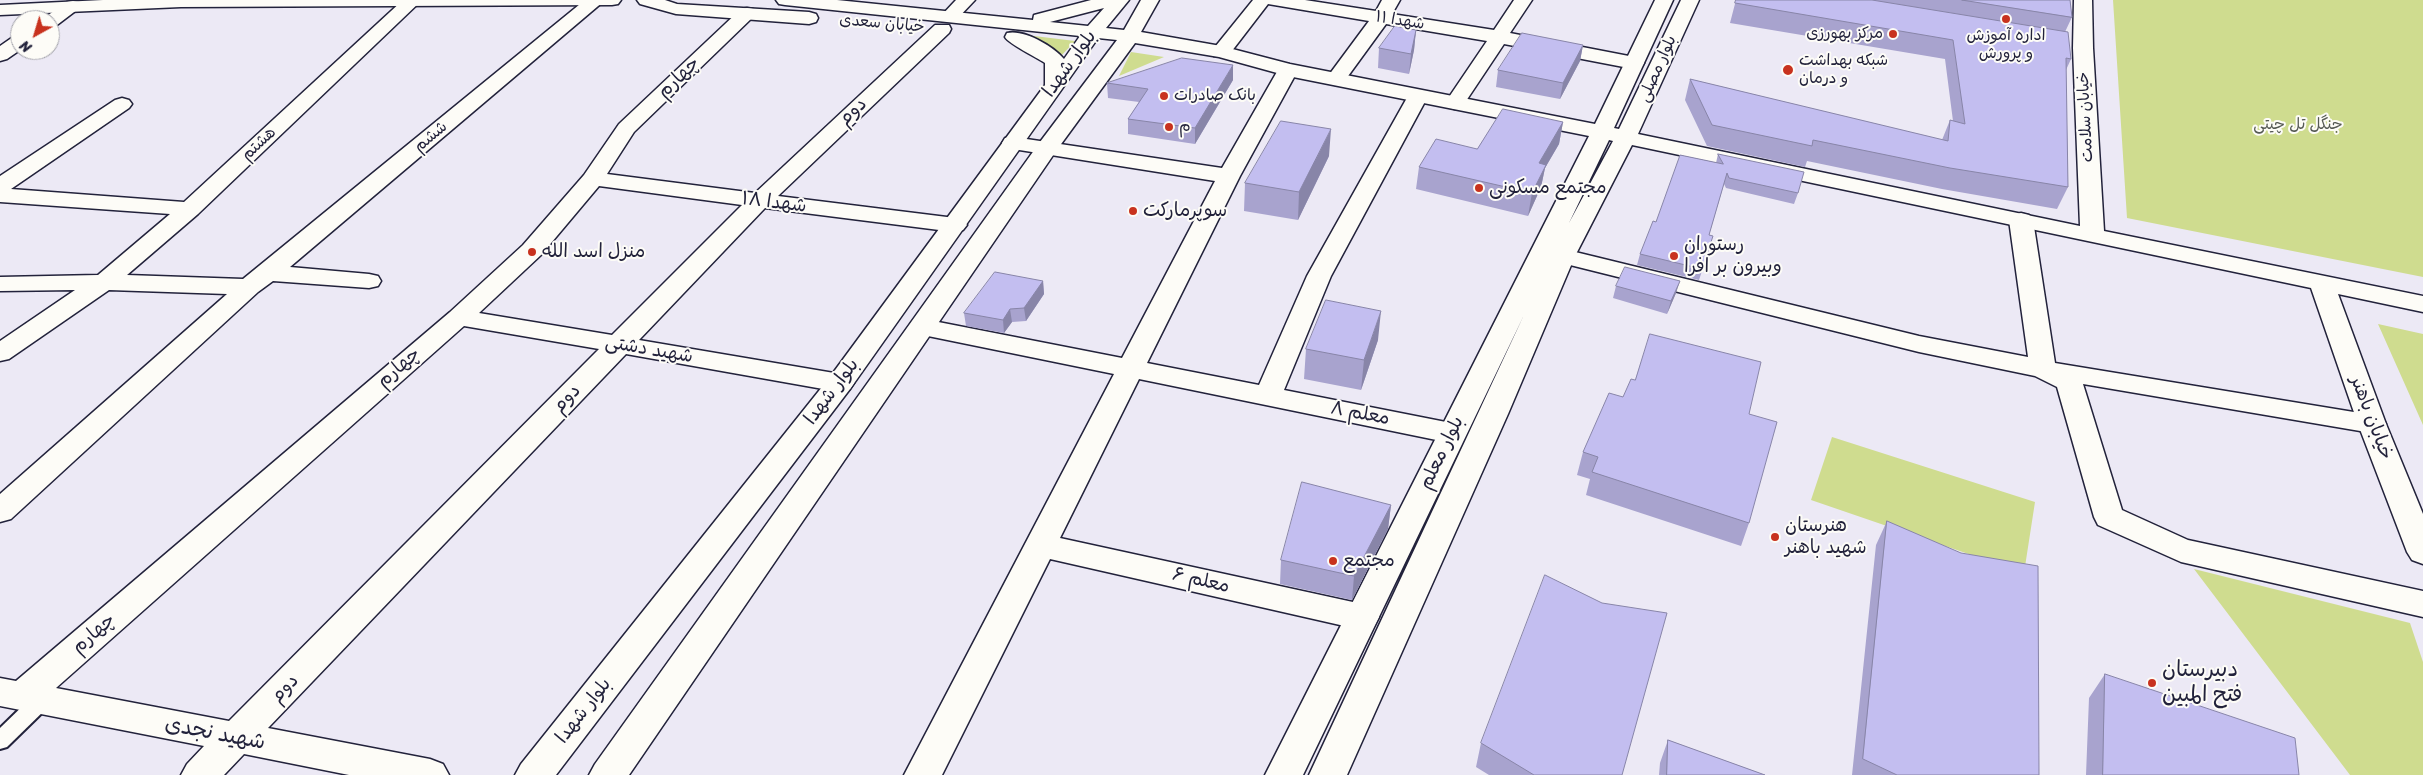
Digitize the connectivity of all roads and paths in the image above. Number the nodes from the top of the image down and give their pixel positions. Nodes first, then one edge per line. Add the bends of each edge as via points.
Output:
1 (603, 0) edge
2 (646, 0) edge
3 (785, 0) edge
4 (966, 0) edge
5 (1112, 0) edge
6 (1120, 0) edge
7 (1262, 0) edge
8 (1272, 0) edge
9 (1391, 0) edge
10 (1523, 0) edge
11 (1664, 0) edge
12 (1690, 0) edge
13 (2083, 0) edge
14 (412, 1) edge
15 (558, 1) edge
16 (1149, 1) edge
17 (841, 2) edge
18 (85, 3) edge
19 (0, 10) edge
20 (747, 13) junction
21 (60, 16) edge
22 (1381, 18) junction
23 (946, 23) junction
24 (1010, 30) junction
25 (1499, 36) junction
26 (1089, 38) junction
27 (1124, 43) junction
28 (1221, 52) junction
29 (1204, 63) junction
30 (1634, 63) junction
31 (1184, 64) edge
32 (1288, 70) junction
33 (1336, 79) junction
34 (1115, 83) edge
35 (1055, 85) junction
36 (1087, 92) junction
37 (1418, 96) junction
38 (1455, 103) junction
39 (122, 104) dead end
40 (1614, 105) junction
41 (1640, 110) junction
42 (1541, 120) junction
43 (1614, 135) junction
44 (1013, 143) junction
45 (1048, 147) junction
46 (1700, 154) junction
47 (1599, 164) junction
48 (0, 165) edge
49 (30, 166) junction
50 (1229, 176) junction
51 (593, 179) junction
52 (0, 186) edge
53 (0, 195) edge
54 (759, 201) junction
55 (190, 209) junction
56 (2021, 220) junction
57 (955, 225) junction
58 (2092, 234) junction
59 (1563, 256) junction
60 (258, 280) junction
61 (369, 281) dead end
62 (104, 282) junction
63 (2322, 283) junction
64 (0, 284) edge
65 (2423, 304) edge
66 (459, 317) junction
67 (924, 327) junction
68 (620, 345) junction
69 (0, 353) edge
70 (1131, 369) junction
71 (2043, 369) junction
72 (840, 383) junction
73 (1268, 396) junction
74 (2372, 424) junction
75 (1452, 433) junction
76 (0, 511) edge
77 (1040, 545) junction
78 (2423, 552) edge
79 (2423, 604) edge
80 (1362, 618) junction
81 (22, 696) edge
82 (236, 738) junction
83 (0, 741) edge
84 (1336, 771) edge
85 (200, 775) edge
86 (430, 775) edge
87 (534, 775) edge
88 (608, 775) edge
89 (923, 775) edge
90 (1284, 775) edge

1 - 15 street
1 - 60 street, ششم
2 - 20 street, خیابان سعدی via 676,9
3 - 17 street, خیابان سعدی
4 - 23 street, دوم
5 - 24 street
6 - 26 street, بلوار شهدا
7 - 28 street
8 - 22 street, شهدا ۱۱
9 - 22 street
10 - 25 street
11 - 30 street, بلوار مصلی
12 - 41 street, بلوار مصلی
13 - 58 street, خیابان سلامت via 2074,46
14 - 15 street
14 - 18 street
14 - 55 street, هشتم
16 - 27 street, بلوار شهدا
16 - 28 street via 1160,28 1181,40
17 - 23 street, خیابان سعدی
18 - 19 street
18 - 21 street
20 - 23 street, خیابان سعدی
20 - 51 street, چهارم via 626,128
22 - 25 street, شهدا ۱۱
22 - 33 street
23 - 24 street, خیابان سعدی
23 - 54 street, دوم
24 - 26 street, خیابان سعدی
24 - 35 street via 1055,61
25 - 30 street, شهدا ۱۱
25 - 38 street
26 - 27 street, خیابان سعدی
26 - 35 street, بلوار شهدا
27 - 28 street
27 - 29 street
27 - 36 street, بلوار شهدا
28 - 32 street
29 - 31 street
29 - 32 street
30 - 40 street, بلوار مصلی
32 - 33 street
32 - 50 street
33 - 37 street
34 - 36 street
35 - 44 street, بلوار شهدا
36 - 45 street, بلوار شهدا
37 - 38 street
37 - 73 street via 1319,276
38 - 42 street
39 - 49 street
40 - 42 street via 1589,117
40 - 43 street, بلوار مصلی
41 - 43 street, بلوار مصلی
41 - 46 street via 1658,130
42 - 43 street
42 - 47 street via 1570,135
43 - 46 street
43 - 47 street, بلوار معلم
44 - 45 street
44 - 57 street, بلوار شهدا
45 - 50 street
45 - 67 street, بلوار شهدا
46 - 47 street
46 - 56 street
47 - 59 street, بلوار معلم
47 - 75 street, بلوار معلم
48 - 49 street
49 - 52 street
50 - 70 street
51 - 54 street, شهدا ۱۸
51 - 66 street, چهارم via 532,250
53 - 55 street
54 - 57 street, شهدا ۱۸
54 - 68 street, دوم
55 - 62 street, هشتم
56 - 58 street
56 - 71 street
57 - 72 street, بلوار شهدا
58 - 63 street
59 - 71 street via 1919,344
59 - 84 street, بلوار معلم
60 - 61 street
60 - 62 street
60 - 76 street, ششم
62 - 64 street
62 - 69 street, هشتم
63 - 65 street
63 - 74 street, خیابان باهنر
66 - 68 street, شهید دشتی
66 - 81 street, چهارم
67 - 70 street, معلم ۸
67 - 88 street, بلوار شهدا
68 - 72 street, شهید دشتی
68 - 82 street, دوم
70 - 73 street, معلم ۸
70 - 77 street
71 - 74 street
71 - 79 street via 2070,382 2108,517 2181,550
72 - 87 street, بلوار شهدا
73 - 75 street, معلم ۸
74 - 78 street, خیابان باهنر
75 - 80 street, بلوار معلم
77 - 80 street, معلم ۶
77 - 89 street
80 - 90 street, بلوار معلم
81 - 82 street, شهید نجدی
81 - 83 lane
82 - 85 street, دوم
82 - 86 street, شهید نجدی

